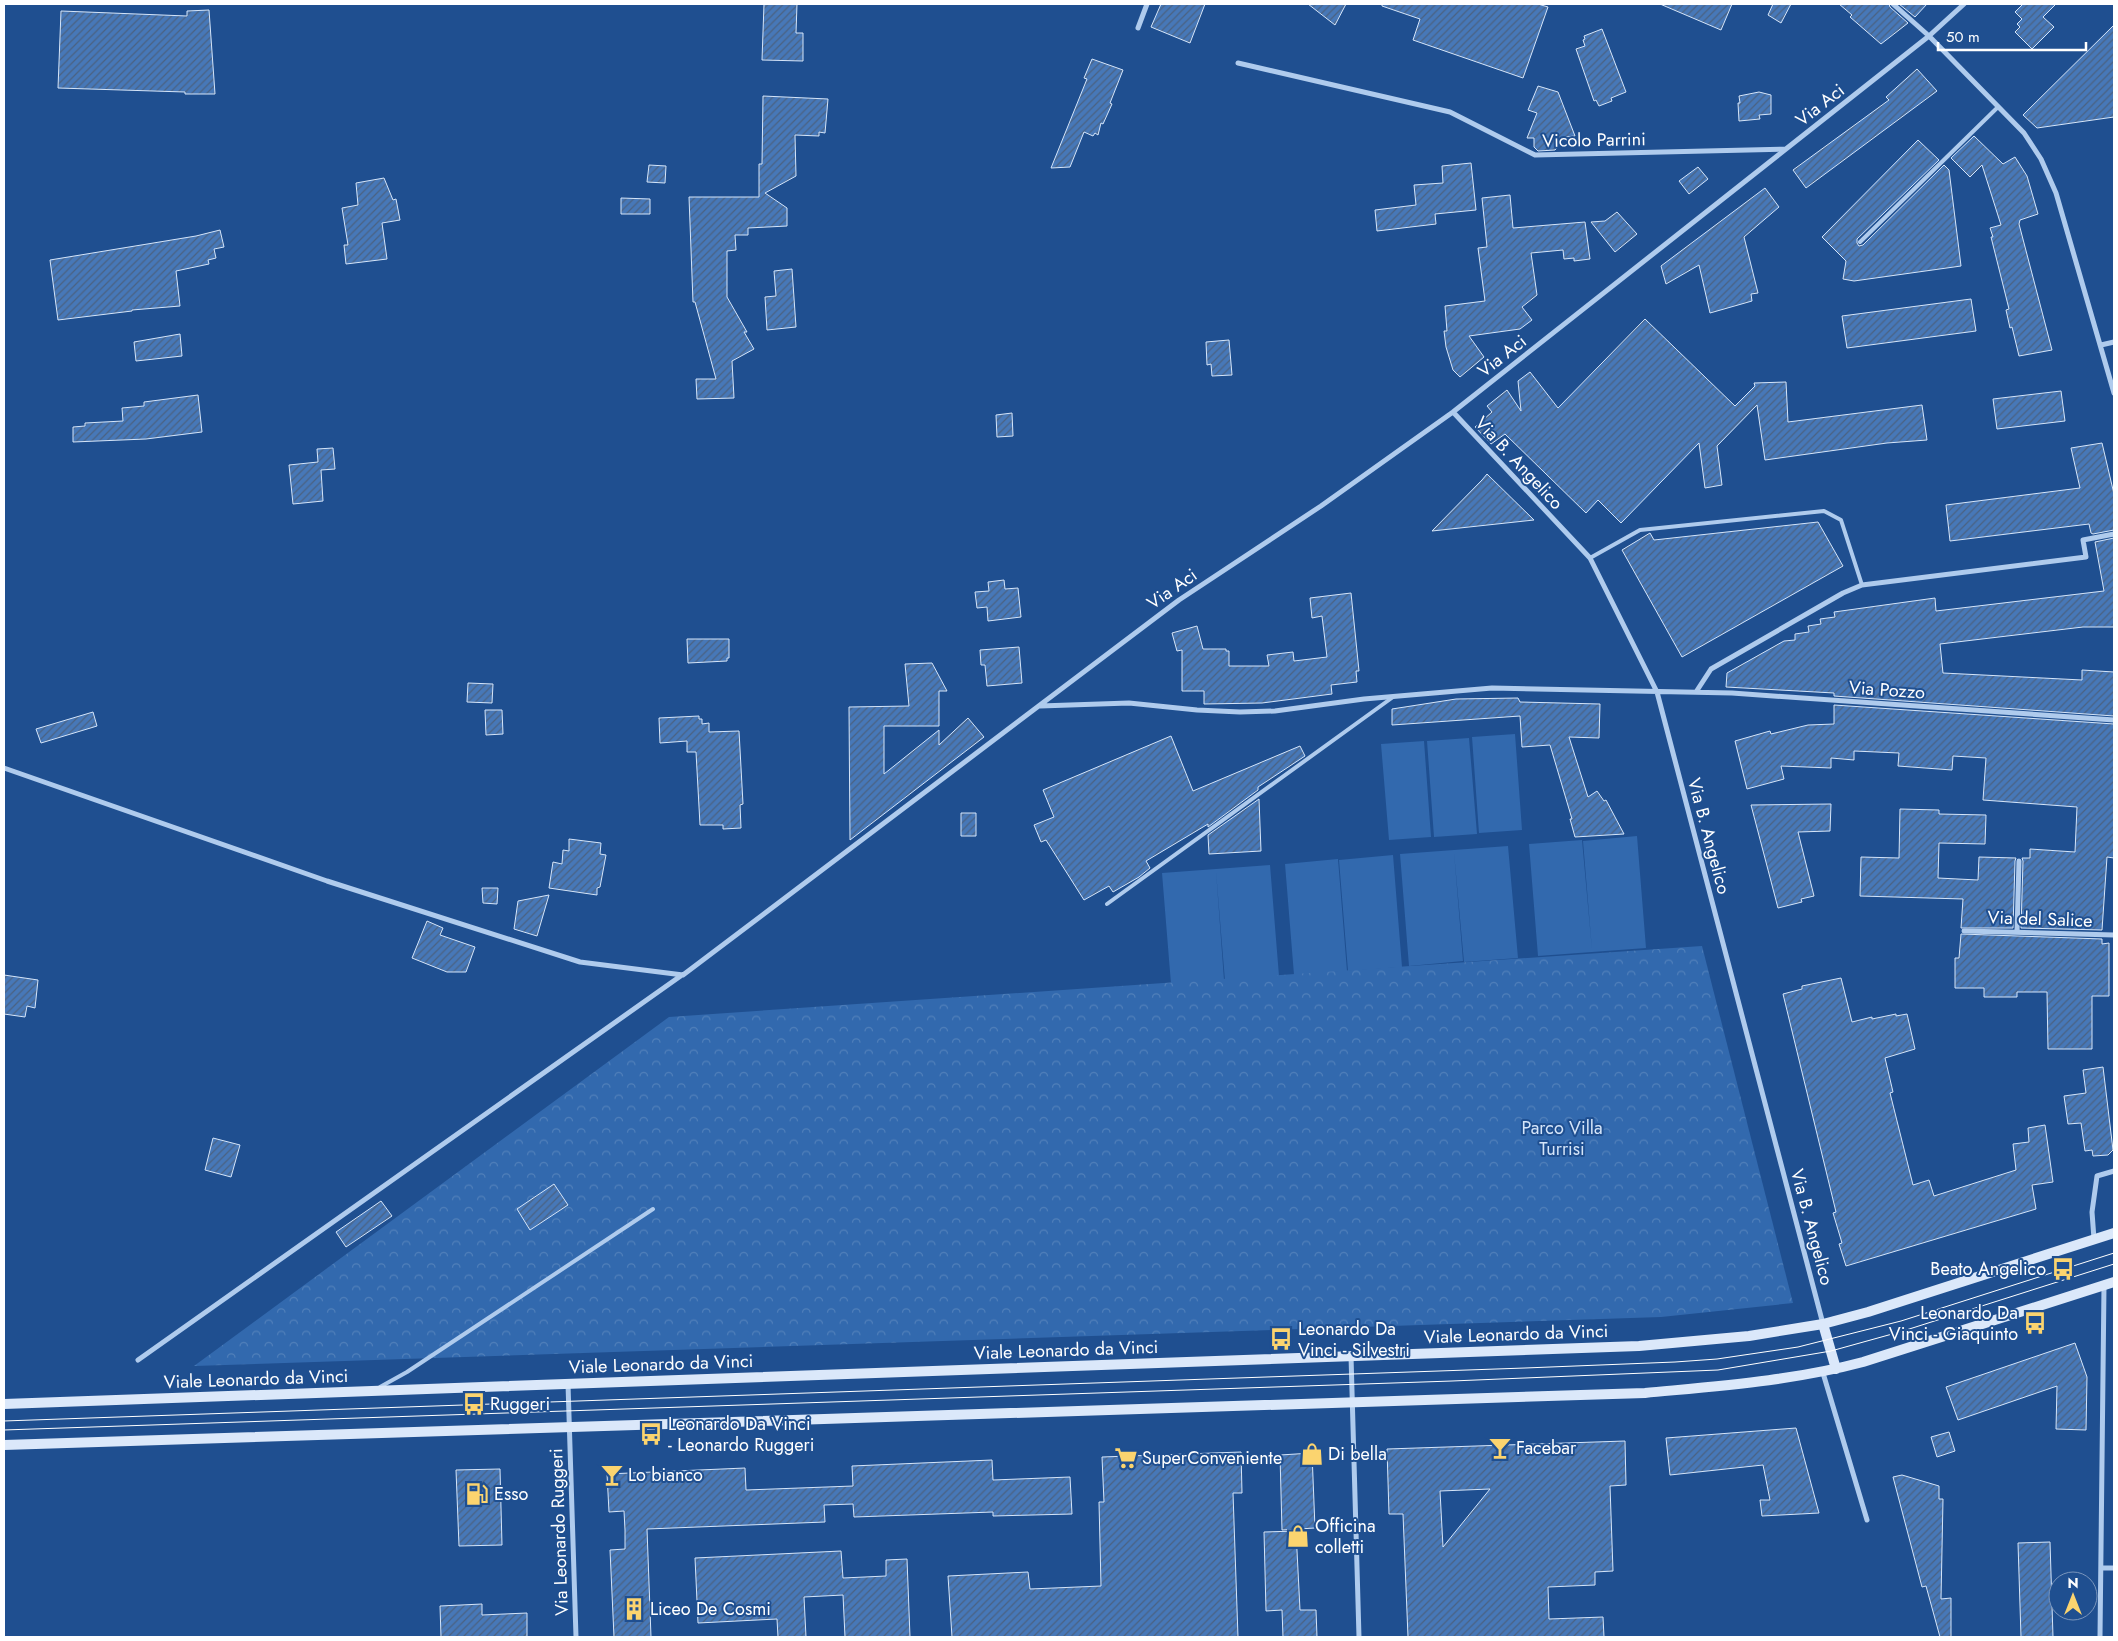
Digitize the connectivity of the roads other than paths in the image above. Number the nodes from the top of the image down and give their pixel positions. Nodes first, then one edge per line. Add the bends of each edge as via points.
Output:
1 (1147, 4) edge
2 (1893, 4) edge
3 (1964, 4) edge
4 (1138, 28) dead end
5 (1929, 36) junction
6 (1238, 63) dead end
7 (1998, 107) junction
8 (1786, 149) junction
9 (1860, 242) dead end
10 (2114, 342) edge
11 (2101, 345) junction
12 (2114, 393) edge
13 (1453, 412) junction
14 (2114, 534) edge
15 (1590, 558) junction
16 (1862, 585) junction
17 (1657, 692) junction
18 (1696, 692) junction
19 (1393, 697) junction
20 (1040, 706) junction
21 (2114, 720) edge
22 (4, 768) edge
23 (2019, 861) dead end
24 (1107, 904) dead end
25 (1964, 931) dead end
26 (2017, 932) junction
27 (2114, 936) edge
28 (682, 975) junction
29 (2114, 1171) edge
30 (653, 1209) dead end
31 (2114, 1233) edge
32 (2094, 1239) junction
33 (2109, 1284) edge
34 (1823, 1324) junction
35 (1351, 1356) junction
36 (138, 1360) dead end
37 (1836, 1369) junction
38 (1823, 1373) junction
39 (568, 1384) junction
40 (373, 1391) junction
41 (1352, 1401) junction
42 (4, 1404) edge
43 (570, 1426) junction
44 (4, 1445) edge
45 (1867, 1520) dead end
46 (2102, 1568) junction
47 (2114, 1568) edge
48 (576, 1637) edge
49 (1358, 1637) edge
50 (2100, 1637) edge

1 - 4 street
2 - 5 street
3 - 5 street, Via Aci
5 - 7 street
5 - 8 street, Via Aci
6 - 8 street, Vicolo Parrini via 1450,112 1535,155
7 - 9 lane
7 - 11 street via 2024,133 2041,159 2056,193
8 - 13 street, Via Aci
10 - 11 street
11 - 12 street
13 - 15 street, Via B. Angelico
13 - 20 street, Via Aci via 1321,506 1180,600
14 - 16 street via 2083,540 2086,556
15 - 16 lane via 1640,530 1824,511 1841,520
15 - 17 street, Via B. Angelico
16 - 18 street via 1711,669
17 - 18 street, Via Pozzo
17 - 19 street, Via Pozzo via 1492,688
17 - 34 street, Via B. Angelico
18 - 21 street, Via Pozzo
19 - 20 street, Via Pozzo via 1240,712 1129,703
19 - 24 lane
20 - 28 street, Via Aci
22 - 28 street via 326,881 580,962
23 - 26 street
25 - 26 street, Via del Salice
26 - 27 street, Via del Salice
28 - 36 street, Via Aci
29 - 32 street via 2097,1176 2092,1212
30 - 40 lane via 407,1372
31 - 32 street, Viale Leonardo da Vinci
32 - 34 street, Viale Leonardo da Vinci
33 - 37 street
33 - 46 street
34 - 35 street, Viale Leonardo da Vinci via 1750,1336 1639,1346
34 - 37 street
35 - 39 street, Viale Leonardo da Vinci
35 - 41 street
37 - 38 street
38 - 41 street via 1645,1392
38 - 45 street
39 - 40 street, Viale Leonardo da Vinci
39 - 43 street, Via Leonardo Ruggeri
40 - 42 street, Viale Leonardo da Vinci
41 - 43 street
41 - 49 street
43 - 44 street
43 - 48 street, Via Leonardo Ruggeri
46 - 47 street
46 - 50 street

